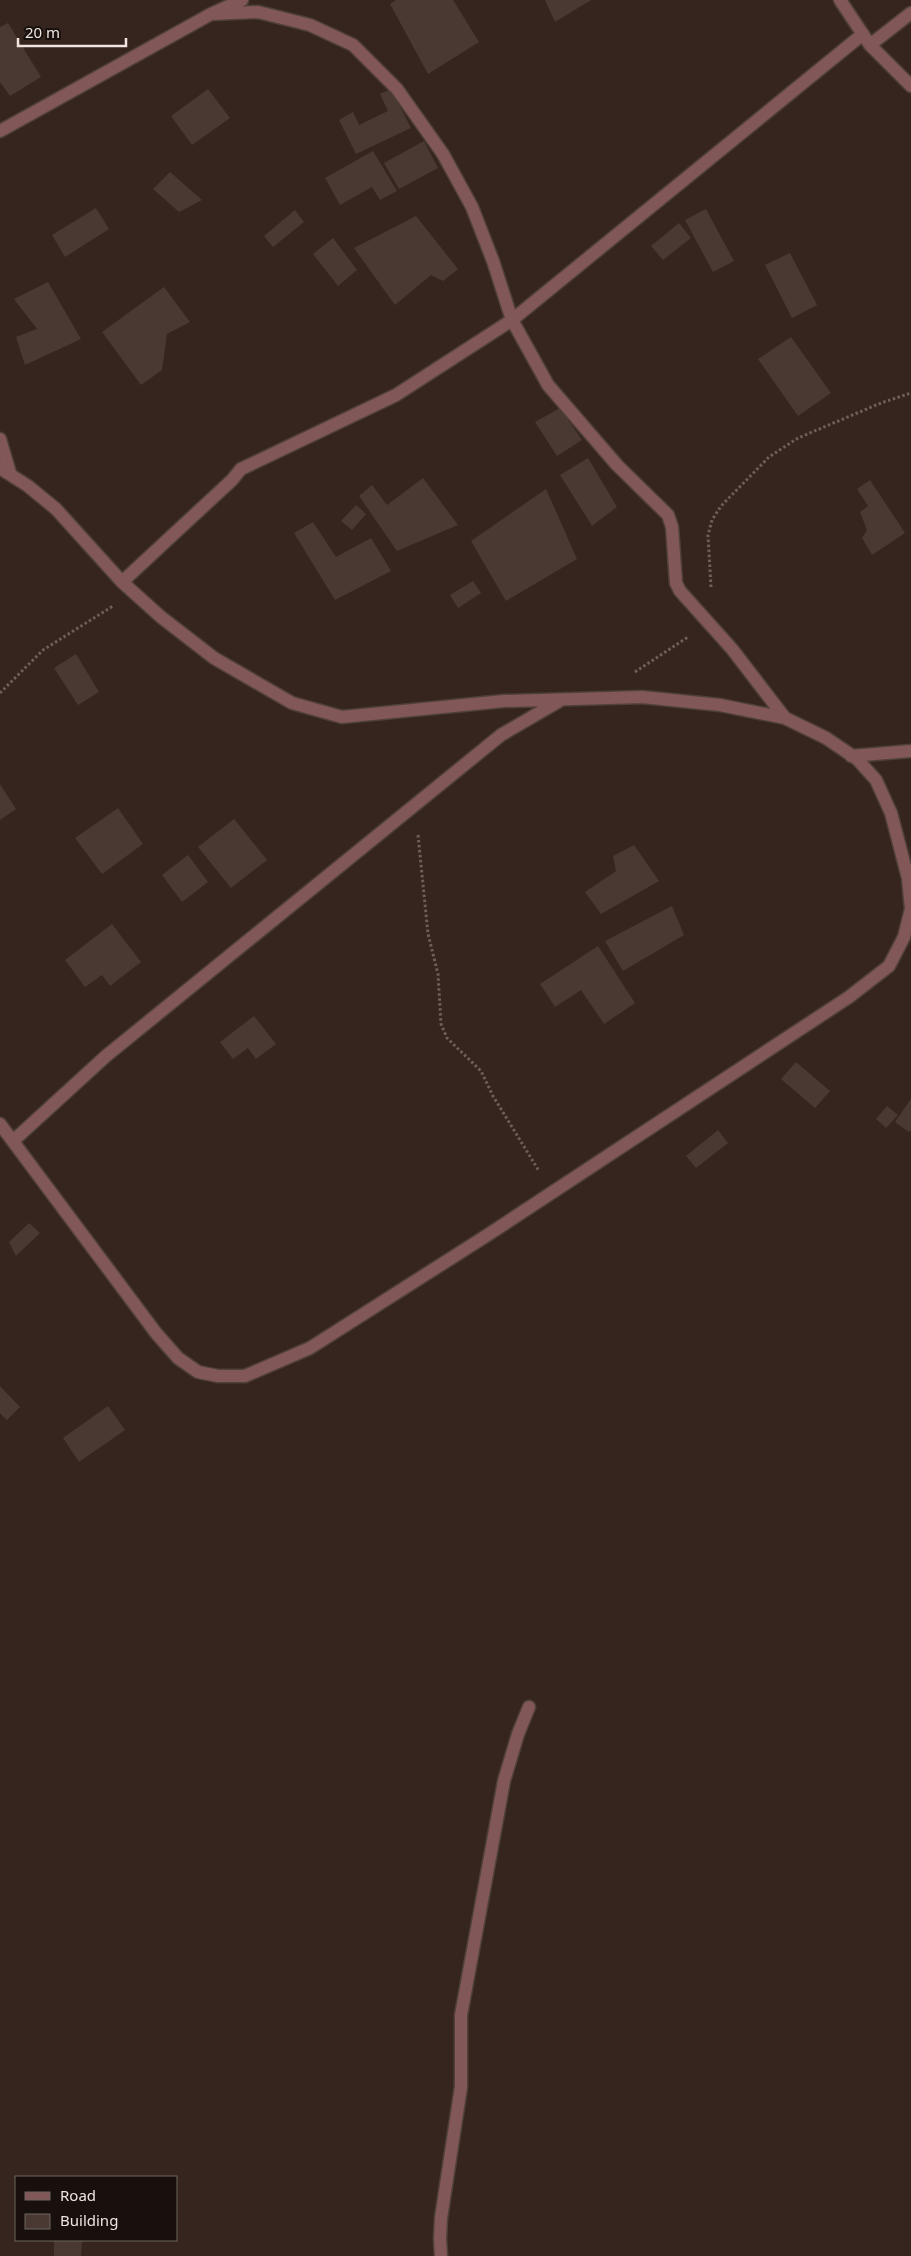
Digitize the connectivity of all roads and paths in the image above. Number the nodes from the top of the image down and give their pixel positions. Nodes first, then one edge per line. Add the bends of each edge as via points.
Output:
1 (242, 0) edge
2 (840, 0) edge
3 (911, 13) edge
4 (211, 14) junction
5 (862, 34) junction
6 (870, 45) junction
7 (911, 86) edge
8 (0, 130) edge
9 (512, 320) junction
10 (911, 393) edge
11 (0, 439) edge
12 (5, 470) edge
13 (122, 582) junction
14 (136, 594) junction
15 (709, 622) junction
16 (632, 674) dead end
17 (0, 692) edge
18 (562, 699) junction
19 (785, 718) junction
20 (911, 751) edge
21 (851, 756) junction
22 (415, 806) junction
23 (907, 935) edge
24 (0, 1124) edge
25 (13, 1141) junction
26 (553, 1192) junction
27 (529, 1706) dead end
28 (441, 2256) edge

1 - 4 street
2 - 5 street
3 - 6 street
4 - 8 street
4 - 9 street via 258,12 310,25 353,45 397,89 443,154 472,207
5 - 6 street
5 - 9 street
6 - 7 street
9 - 13 street via 396,395 241,469
9 - 15 street via 548,385 617,465 668,515 672,527 676,583
10 - 15 path via 798,438 769,457 721,506 708,535 711,577
11 - 12 street
12 - 13 street via 56,509
13 - 14 street
14 - 17 path via 43,650
14 - 18 street via 214,658 292,703 325,714 342,717 504,701
15 - 16 path
15 - 19 street
18 - 19 street via 642,696 720,705
18 - 22 street via 500,735
19 - 21 street via 826,738
20 - 21 street
21 - 23 street via 876,780 891,813 908,878 911,910
22 - 25 street via 106,1056
22 - 26 path via 428,934 438,974 441,1024 448,1038 481,1071
23 - 26 street via 889,966 849,997
24 - 25 street
25 - 26 street via 156,1333 178,1358 198,1372 218,1376 245,1376 310,1348
27 - 28 street via 504,1781 461,2016 461,2087 442,2218

